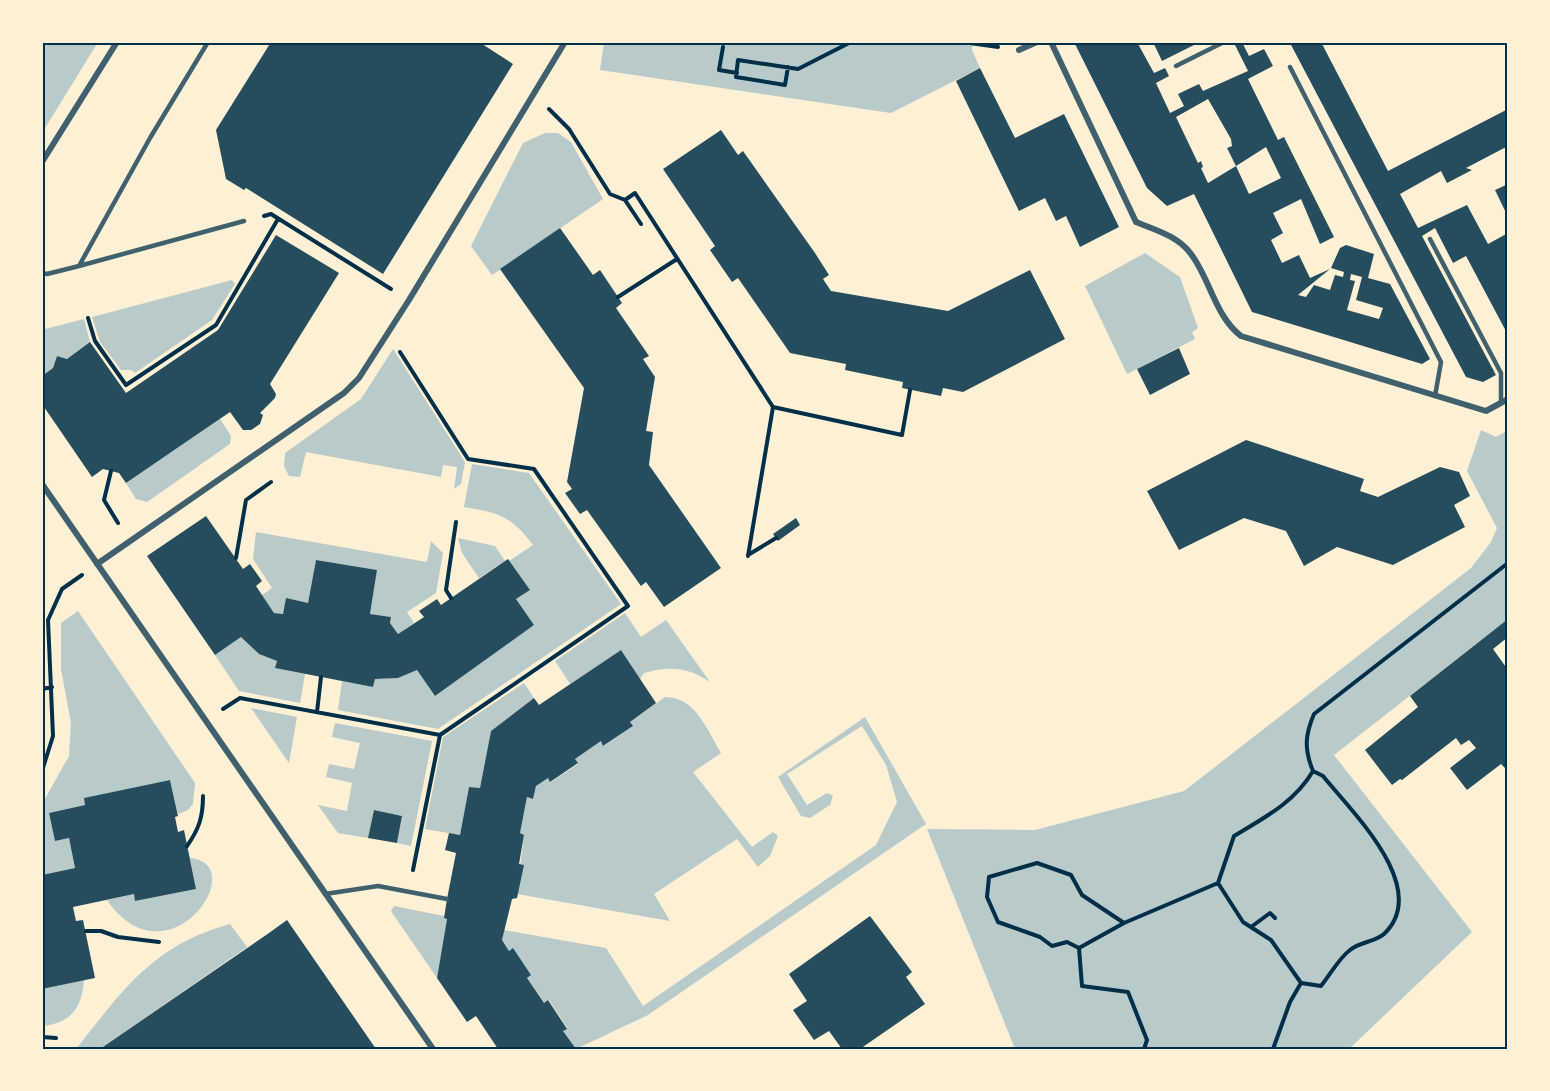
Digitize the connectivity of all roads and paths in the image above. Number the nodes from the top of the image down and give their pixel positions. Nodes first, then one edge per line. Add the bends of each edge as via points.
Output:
1 (117, 42) edge
2 (208, 42) edge
3 (565, 42) edge
4 (851, 42) edge
5 (963, 42) edge
6 (1037, 42) edge
7 (1051, 42) edge
8 (1224, 42) edge
9 (723, 47) dead end
10 (1019, 50) joint
11 (1176, 66) dead end
12 (788, 67) junction
13 (1290, 67) dead end
14 (737, 73) junction
15 (534, 93) junction
16 (42, 162) edge
17 (625, 200) junction
18 (278, 219) junction
19 (244, 221) joint
20 (641, 224) dead end
21 (1430, 239) dead end
22 (677, 260) junction
23 (79, 266) junction
24 (42, 273) edge
25 (618, 297) dead end
26 (409, 300) junction
27 (88, 318) dead end
28 (388, 333) junction
29 (126, 385) junction
30 (910, 390) dead end
31 (126, 393) dead end
32 (1435, 396) junction
33 (1505, 401) edge
34 (773, 407) junction
35 (111, 471) dead end
36 (271, 482) dead end
37 (42, 484) edge
38 (456, 522) dead end
39 (776, 538) dead end
40 (129, 542) junction
41 (236, 558) dead end
42 (1508, 563) edge
43 (97, 564) junction
44 (451, 598) dead end
45 (321, 677) dead end
46 (52, 687) junction
47 (42, 689) edge
48 (317, 712) junction
49 (205, 721) junction
50 (440, 735) junction
51 (42, 771) edge
52 (1312, 771) junction
53 (203, 796) dead end
54 (187, 846) dead end
55 (1218, 883) junction
56 (409, 892) junction
57 (325, 894) junction
58 (447, 899) dead end
59 (1275, 918) dead end
60 (1124, 923) junction
61 (1251, 927) junction
62 (86, 931) dead end
63 (159, 942) dead end
64 (1079, 948) junction
65 (1300, 983) junction
66 (42, 1037) edge
67 (56, 1038) dead end
68 (433, 1049) edge
69 (1144, 1049) edge
70 (1273, 1049) edge

1 - 16 street
2 - 23 lane
3 - 15 street
4 - 12 path via 798,69
5 - 10 path
6 - 10 street
7 - 32 street via 1136,222 1171,236 1191,253 1228,326 1240,336
8 - 11 lane
9 - 14 path via 720,70
12 - 14 path via 738,60
12 - 14 path via 785,85 736,77
13 - 32 lane via 1442,362
15 - 17 path via 569,129 610,194
15 - 26 street
17 - 20 path
17 - 22 path via 636,192
18 - 19 path via 271,214
18 - 26 path
18 - 29 path via 216,325
19 - 23 lane
21 - 33 lane via 1501,373
22 - 25 path
22 - 34 path
23 - 24 lane
26 - 28 street
27 - 29 path via 95,341
28 - 40 street via 359,378 344,393
28 - 50 path via 468,459 534,470 628,606
29 - 31 path
30 - 34 path via 902,435
32 - 33 street via 1486,411
34 - 39 path via 748,556
35 - 40 path via 104,500
36 - 41 path via 246,500
37 - 43 street
38 - 44 path via 446,590
40 - 43 street
42 - 52 path via 1314,714 1306,733 1306,755
43 - 46 path via 62,589 48,620
43 - 49 street
45 - 48 path
46 - 47 path
46 - 51 path via 53,736
48 - 49 path via 240,698
48 - 50 path
49 - 57 street
50 - 56 path
52 - 55 path via 1282,806 1234,836
52 - 65 path via 1323,776 1371,834 1391,866 1399,891 1395,918 1383,935 1350,950 1321,986
53 - 54 path via 203,816
55 - 60 path
55 - 61 path via 1243,922
56 - 57 lane via 378,886
56 - 58 lane
57 - 68 street
59 - 61 path via 1270,913
60 - 64 path
60 - 64 path via 1082,895 1071,875 1037,863 989,877 987,897 998,922 1040,937 1052,946 1067,942
61 - 65 path via 1271,940
62 - 63 path
64 - 69 path via 1082,986 1128,992 1147,1040
65 - 70 path
66 - 67 path

